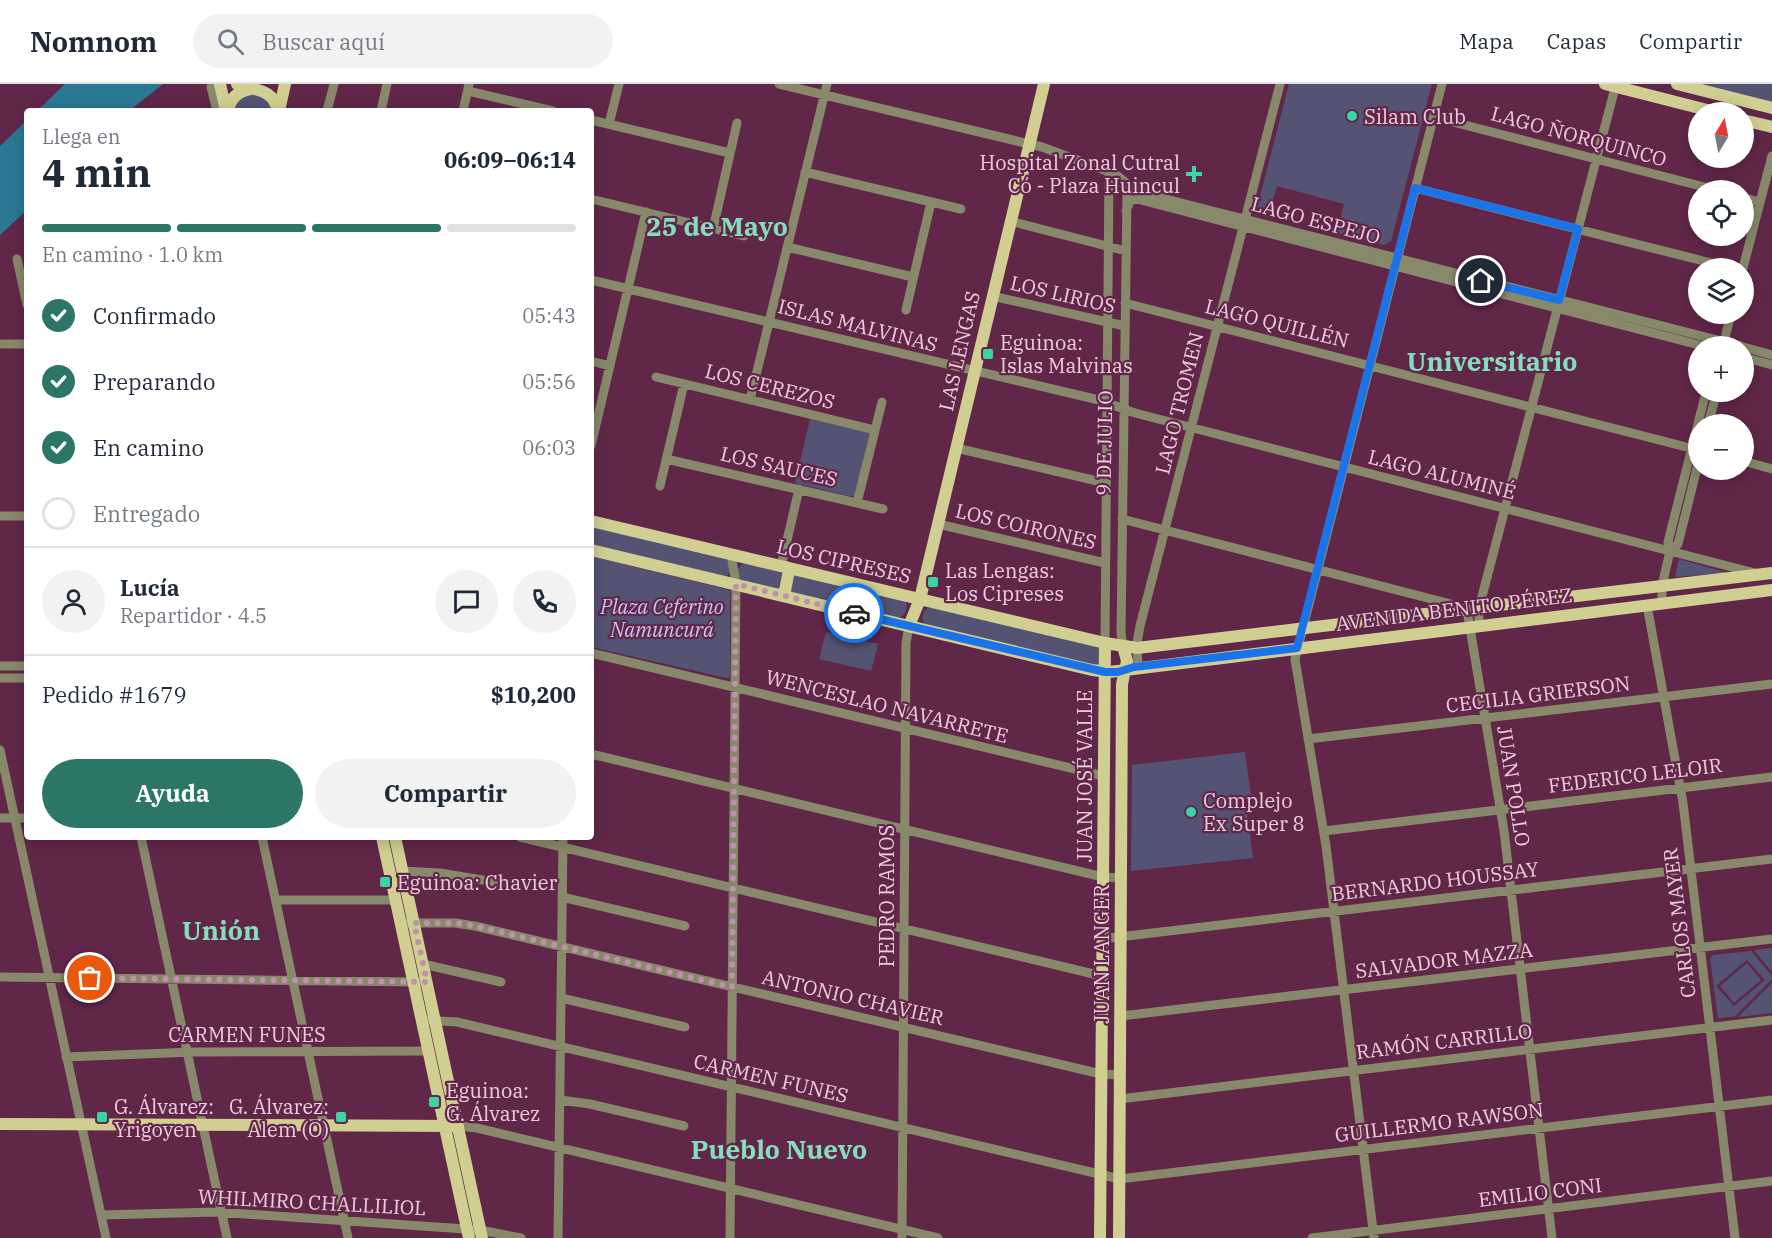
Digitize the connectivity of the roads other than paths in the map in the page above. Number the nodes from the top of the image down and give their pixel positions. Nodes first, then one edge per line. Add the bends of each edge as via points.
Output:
1 (237, 84) edge
2 (272, 84) edge
3 (285, 84) edge
4 (334, 84) edge
5 (387, 84) edge
6 (619, 84) edge
7 (779, 84) edge
8 (827, 84) edge
9 (1044, 84) edge
10 (1280, 84) edge
11 (1442, 84) edge
12 (1677, 84) edge
13 (1612, 85) edge
14 (216, 86) edge
15 (469, 87) edge
16 (254, 89) junction
17 (824, 95) junction
18 (1688, 105) edge
19 (217, 108) edge
20 (226, 108) edge
21 (228, 108) edge
22 (277, 108) edge
23 (280, 108) edge
24 (328, 108) edge
25 (382, 108) edge
26 (464, 108) edge
27 (540, 108) edge
28 (1772, 108) edge
29 (1434, 117) junction
30 (594, 121) edge
31 (737, 123) dead end
32 (1754, 123) edge
33 (609, 124) junction
34 (1772, 127) edge
35 (1029, 144) junction
36 (730, 153) junction
37 (1772, 156) edge
38 (1596, 159) junction
39 (1109, 171) junction
40 (805, 172) junction
41 (1124, 179) junction
42 (1688, 183) edge
43 (1415, 188) junction
44 (594, 200) edge
45 (1754, 201) edge
46 (931, 202) junction
47 (1760, 202) junction
48 (961, 209) dead end
49 (1126, 211) junction
50 (646, 212) junction
51 (1010, 221) junction
52 (1244, 223) junction
53 (712, 229) junction
54 (1578, 229) junction
55 (744, 236) dead end
56 (787, 247) junction
57 (1108, 247) junction
58 (1126, 251) junction
59 (1692, 258) edge
60 (1746, 258) edge
61 (17, 259) dead end
62 (1396, 263) junction
63 (913, 277) junction
64 (594, 281) edge
65 (628, 288) junction
66 (24, 291) edge
67 (992, 296) junction
68 (1125, 303) junction
69 (1558, 304) junction
70 (906, 310) dead end
71 (769, 322) junction
72 (1107, 322) junction
73 (1125, 326) junction
74 (1217, 326) junction
75 (1688, 336) edge
76 (1688, 342) edge
77 (0, 344) edge
78 (24, 344) edge
79 (1754, 350) edge
80 (1772, 355) edge
81 (1754, 360) edge
82 (594, 362) edge
83 (1772, 364) edge
84 (1370, 365) junction
85 (610, 366) junction
86 (974, 372) junction
87 (656, 377) dead end
88 (684, 384) junction
89 (750, 400) junction
90 (882, 402) dead end
91 (1116, 406) junction
92 (1532, 407) junction
93 (1191, 428) junction
94 (594, 430) edge
95 (875, 430) junction
96 (1688, 447) edge
97 (956, 448) junction
98 (666, 459) junction
99 (1754, 464) edge
100 (1344, 467) junction
101 (1772, 469) edge
102 (1688, 473) edge
103 (1694, 480) edge
104 (1106, 483) junction
105 (660, 486) dead end
106 (799, 489) junction
107 (857, 503) junction
108 (883, 509) dead end
109 (1505, 509) junction
110 (0, 516) edge
111 (24, 516) edge
112 (1122, 519) junction
113 (594, 522) edge
114 (938, 524) junction
115 (1165, 530) junction
116 (594, 551) edge
117 (1670, 551) junction
118 (730, 554) junction
119 (1106, 563) junction
120 (783, 566) junction
121 (1317, 569) junction
122 (1766, 574) edge
123 (736, 584) junction
124 (1662, 586) junction
125 (1772, 590) edge
126 (780, 595) junction
127 (920, 599) junction
128 (1662, 603) junction
129 (1647, 605) junction
130 (1473, 609) junction
131 (1121, 622) junction
132 (909, 626) junction
133 (1140, 626) junction
134 (1475, 626) junction
135 (1302, 630) junction
136 (1105, 643) junction
137 (1123, 646) junction
138 (1137, 648) junction
139 (1297, 648) junction
140 (594, 654) edge
141 (0, 666) edge
142 (24, 666) edge
143 (1138, 667) junction
144 (1124, 670) junction
145 (1105, 672) junction
146 (0, 678) edge
147 (24, 678) edge
148 (1772, 684) edge
149 (735, 688) junction
150 (1664, 697) junction
151 (1485, 718) junction
152 (905, 729) junction
153 (1308, 740) junction
154 (0, 750) edge
155 (594, 755) edge
156 (1104, 777) junction
157 (1772, 777) edge
158 (734, 788) junction
159 (1680, 788) junction
160 (1500, 810) junction
161 (0, 818) edge
162 (15, 818) junction
163 (24, 818) edge
164 (905, 829) junction
165 (1324, 831) junction
166 (142, 840) edge
167 (263, 840) edge
168 (383, 840) edge
169 (396, 840) edge
170 (533, 840) edge
171 (563, 840) edge
172 (563, 847) junction
173 (1772, 859) edge
174 (1691, 868) junction
175 (402, 871) junction
176 (1103, 877) junction
177 (1121, 878) junction
178 (513, 885) dead end
179 (733, 888) junction
180 (1511, 890) junction
181 (562, 897) junction
182 (276, 900) junction
183 (396, 900) junction
184 (1334, 911) junction
185 (407, 923) junction
186 (686, 926) dead end
187 (904, 929) junction
188 (1121, 937) junction
189 (1102, 939) junction
190 (1772, 939) edge
191 (562, 946) junction
192 (1700, 947) junction
193 (423, 964) junction
194 (1520, 969) junction
195 (1102, 976) junction
196 (0, 977) edge
197 (49, 978) junction
198 (170, 979) junction
199 (293, 980) junction
200 (414, 982) junction
201 (427, 982) junction
202 (501, 982) dead end
203 (732, 987) junction
204 (1343, 990) junction
205 (561, 998) junction
206 (1120, 1016) junction
207 (429, 1020) junction
208 (1772, 1020) edge
209 (685, 1027) dead end
210 (1710, 1027) junction
211 (903, 1028) junction
212 (561, 1047) junction
213 (1530, 1049) junction
214 (186, 1052) junction
215 (308, 1052) junction
216 (429, 1052) junction
217 (66, 1057) junction
218 (1353, 1070) junction
219 (1101, 1074) junction
220 (1120, 1076) junction
221 (731, 1087) junction
222 (1120, 1099) junction
223 (560, 1100) junction
224 (1772, 1100) edge
225 (1719, 1107) junction
226 (0, 1124) edge
227 (81, 1125) junction
228 (202, 1125) junction
229 (324, 1125) junction
230 (452, 1126) junction
231 (684, 1126) dead end
232 (903, 1128) junction
233 (1539, 1128) junction
234 (559, 1148) junction
235 (1363, 1150) junction
236 (1110, 1177) junction
237 (1772, 1181) edge
238 (1729, 1187) junction
239 (730, 1189) junction
240 (1549, 1209) junction
241 (221, 1213) junction
242 (100, 1215) junction
243 (344, 1220) junction
244 (475, 1234) edge
245 (902, 1234) edge
246 (1373, 1234) edge
247 (106, 1238) edge
248 (227, 1238) edge
249 (348, 1238) edge
250 (521, 1238) edge
251 (558, 1238) edge
252 (730, 1238) edge
253 (938, 1238) edge
254 (1100, 1238) edge
255 (1119, 1238) edge
256 (1312, 1238) edge
257 (1552, 1238) edge
258 (1735, 1238) edge

1 - 16 main road
2 - 16 main road
3 - 23 main road
4 - 24 street
5 - 25 street
6 - 33 street
7 - 17 street, LAGO ESPEJO
8 - 17 street
9 - 35 main road, LAS LENGAS
10 - 52 street, LAGO TROMEN
11 - 29 street
12 - 28 main road
13 - 18 main road
13 - 38 street, JUAN POLLO
14 - 19 street
14 - 20 main road
15 - 26 street
15 - 27 street
16 - 21 main road via 236,95
16 - 22 main road via 271,96
17 - 35 street, LAGO ESPEJO
17 - 40 street
29 - 38 street, LAGO ÑORQUINCO
29 - 43 street
30 - 33 street
31 - 36 street
32 - 34 main road
33 - 36 street
35 - 39 street, LAGO ESPEJO
35 - 51 main road, LAS LENGAS
36 - 53 street
37 - 47 street
38 - 42 street, LAGO ÑORQUINCO
38 - 54 street, JUAN POLLO
39 - 41 street, LAGO ESPEJO
39 - 57 street, JUAN JOSÉ VALLE
40 - 46 street
40 - 56 street
41 - 49 street, 9 DE JULIO
41 - 52 street, LAGO ESPEJO via 1146,194
43 - 54 street
43 - 62 street
44 - 50 street
45 - 47 street
46 - 48 street
46 - 63 street
47 - 60 street
49 - 52 street, LAGO ESPEJO via 1130,201 1137,199
49 - 58 street, 9 DE JULIO
50 - 53 street
50 - 65 street
51 - 57 street
51 - 67 main road, LAS LENGAS
52 - 62 street, LAGO ESPEJO
52 - 74 street, LAGO TROMEN
53 - 55 street
54 - 59 street
54 - 69 street, JUAN POLLO
56 - 63 street
56 - 71 street
57 - 58 street
57 - 72 street, JUAN JOSÉ VALLE
58 - 68 street, 9 DE JULIO
61 - 66 street
62 - 69 street, LAGO ESPEJO
62 - 84 street
63 - 70 street
64 - 65 street, ISLAS MALVINAS
65 - 71 street, ISLAS MALVINAS
65 - 85 street
67 - 72 street, LOS LIRIOS
67 - 86 main road, LAS LENGAS
68 - 73 street, 9 DE JULIO
68 - 74 street, LAGO QUILLÉN
69 - 75 street, LAGO ESPEJO
69 - 76 street, LAGO ESPEJO
69 - 92 street, JUAN POLLO
71 - 86 street, ISLAS MALVINAS
71 - 89 street
72 - 73 street, LOS LIRIOS
72 - 91 street, JUAN JOSÉ VALLE
73 - 91 street, 9 DE JULIO
74 - 84 street, LAGO QUILLÉN
74 - 93 street, LAGO TROMEN
77 - 78 street
79 - 80 street, LAGO ESPEJO
81 - 83 street
82 - 85 street
84 - 92 street, LAGO QUILLÉN
84 - 100 street
85 - 94 street
86 - 91 street, ISLAS MALVINAS
86 - 97 main road, LAS LENGAS
87 - 88 street, LOS CEREZOS
88 - 89 street, LOS CEREZOS
88 - 98 street
89 - 95 street, LOS CEREZOS
90 - 95 street
91 - 93 street, LAGO ALUMINÉ
91 - 104 street, JUAN JOSÉ VALLE
91 - 112 street, 9 DE JULIO
92 - 96 street, LAGO QUILLÉN
92 - 109 street, JUAN POLLO
93 - 100 street, LAGO ALUMINÉ
93 - 115 street, LAGO TROMEN
95 - 107 street
97 - 104 street
97 - 114 main road, LAS LENGAS
98 - 105 street
98 - 106 street, LOS SAUCES
99 - 101 street
100 - 109 street, LAGO ALUMINÉ
100 - 121 street
102 - 117 street via 1668,542
103 - 117 street via 1677,544
104 - 119 street, JUAN JOSÉ VALLE
106 - 107 street, LOS SAUCES
106 - 120 street
107 - 108 street, LOS SAUCES
109 - 117 street, LAGO ALUMINÉ
109 - 130 street, JUAN POLLO
110 - 111 street
112 - 115 street
112 - 131 street, 9 DE JULIO
113 - 118 main road, LOS CIPRESES
114 - 119 street, LOS COIRONES
114 - 127 main road, LAS LENGAS
115 - 121 street
115 - 133 street, LAGO TROMEN
116 - 123 main road
117 - 122 street, LAGO ALUMINÉ
117 - 124 street
118 - 120 main road, LOS CIPRESES
118 - 123 street
119 - 136 street, JUAN JOSÉ VALLE
120 - 126 main road via 789,572 786,589
120 - 127 main road, LOS CIPRESES
121 - 130 street
121 - 135 street
122 - 124 main road, AVENIDA BENITO PÉREZ
123 - 126 main road
123 - 149 street
124 - 128 street
124 - 130 main road, AVENIDA BENITO PÉREZ
125 - 128 main road, AVENIDA BENITO PÉREZ
126 - 132 main road
127 - 132 main road, LAS LENGAS
127 - 136 main road, LOS CIPRESES
128 - 129 main road, AVENIDA BENITO PÉREZ
129 - 134 main road, AVENIDA BENITO PÉREZ
129 - 150 street, CARLOS MAYER
130 - 134 street, JUAN POLLO
130 - 135 main road, AVENIDA BENITO PÉREZ
131 - 133 street via 1128,629
131 - 137 street, 9 DE JULIO
132 - 145 main road
132 - 152 street, PEDRO RAMOS
133 - 138 street, LAGO TROMEN
134 - 139 main road, AVENIDA BENITO PÉREZ
134 - 151 street, JUAN POLLO
135 - 138 main road, AVENIDA BENITO PÉREZ
135 - 139 street
136 - 137 main road, LOS CIPRESES
136 - 145 main road, JUAN JOSÉ VALLE
137 - 138 main road, AVENIDA BENITO PÉREZ
137 - 144 main road, 9 DE JULIO
138 - 143 street, LAGO TROMEN
139 - 143 main road, AVENIDA BENITO PÉREZ
139 - 153 street via 1295,663
140 - 149 street, WENCESLAO NAVARRETE
141 - 142 street
143 - 144 main road, AVENIDA BENITO PÉREZ
144 - 145 main road, AVENIDA BENITO PÉREZ
144 - 177 main road, JUAN LANGER
145 - 156 main road, JUAN JOSÉ VALLE
146 - 147 street
148 - 150 street, CECILIA GRIERSON
149 - 152 street, WENCESLAO NAVARRETE
149 - 158 street
150 - 151 street, CECILIA GRIERSON
150 - 159 street, CARLOS MAYER
151 - 153 street, CECILIA GRIERSON
151 - 160 street, JUAN POLLO
152 - 156 street, WENCESLAO NAVARRETE
152 - 164 street, PEDRO RAMOS
153 - 165 street
154 - 162 street
155 - 158 street
156 - 176 main road, JUAN JOSÉ VALLE
157 - 159 street, FEDERICO LELOIR
158 - 164 street
158 - 179 street
159 - 160 street, FEDERICO LELOIR
159 - 174 street, CARLOS MAYER
160 - 165 street, FEDERICO LELOIR
160 - 180 street, JUAN POLLO
161 - 162 street
162 - 163 street
162 - 197 street
164 - 176 street
164 - 187 street, PEDRO RAMOS
165 - 184 street
166 - 198 street
167 - 182 street
168 - 183 main road
169 - 175 main road
170 - 172 street
171 - 172 street
172 - 179 street
172 - 181 street
173 - 174 street, BERNARDO HOUSSAY
174 - 180 street, BERNARDO HOUSSAY
174 - 192 street, CARLOS MAYER
175 - 178 street
175 - 185 main road
176 - 177 street
176 - 189 main road, JUAN JOSÉ VALLE
177 - 188 main road, JUAN LANGER
179 - 187 street
179 - 203 street
180 - 184 street, BERNARDO HOUSSAY
180 - 194 street, JUAN POLLO
181 - 186 street
181 - 191 street
182 - 183 street
182 - 199 street
183 - 185 main road
184 - 188 street, BERNARDO HOUSSAY
184 - 204 street
185 - 191 street, ANTONIO CHAVIER via 462,924
185 - 193 main road
185 - 200 main road
187 - 195 street
187 - 211 street, PEDRO RAMOS
188 - 189 street, BERNARDO HOUSSAY
188 - 206 main road, JUAN LANGER
189 - 195 main road, JUAN JOSÉ VALLE
190 - 192 street, SALVADOR MAZZA
191 - 203 street, ANTONIO CHAVIER
191 - 205 street
192 - 194 street, SALVADOR MAZZA
192 - 210 street, CARLOS MAYER
193 - 201 main road
193 - 202 street
194 - 204 street, SALVADOR MAZZA
194 - 213 street, JUAN POLLO
195 - 219 main road, JUAN JOSÉ VALLE
196 - 197 street
197 - 198 street
197 - 217 street
198 - 199 street
198 - 214 street
199 - 200 street
199 - 215 street
200 - 201 street
200 - 207 main road
201 - 207 main road
203 - 211 street, ANTONIO CHAVIER
203 - 221 street
204 - 206 street, SALVADOR MAZZA
204 - 218 street
205 - 209 street
205 - 212 street
206 - 220 main road, JUAN LANGER
207 - 212 street, CARMEN FUNES via 453,1021
207 - 216 main road
207 - 230 main road
208 - 210 street, RAMÓN CARRILLO
210 - 213 street, RAMÓN CARRILLO
210 - 225 street, CARLOS MAYER
211 - 219 street, ANTONIO CHAVIER
211 - 232 street, PEDRO RAMOS
212 - 221 street, CARMEN FUNES
212 - 223 street
213 - 218 street, RAMÓN CARRILLO
213 - 233 street, JUAN POLLO
214 - 215 street, CARMEN FUNES
214 - 217 street, CARMEN FUNES
214 - 228 street
215 - 216 street, CARMEN FUNES
215 - 229 street
216 - 230 main road
217 - 227 street
218 - 222 street, RAMÓN CARRILLO
218 - 235 street
219 - 220 street, ANTONIO CHAVIER
219 - 236 main road, JUAN JOSÉ VALLE
220 - 222 main road, JUAN LANGER
221 - 232 street, CARMEN FUNES
221 - 239 street
222 - 236 main road, JUAN LANGER
223 - 231 street
223 - 234 street
224 - 225 street, GUILLERMO RAWSON
225 - 233 street, GUILLERMO RAWSON
225 - 238 street, CARLOS MAYER
226 - 227 main road
227 - 228 main road
227 - 242 street
228 - 229 main road
228 - 241 street
229 - 230 main road
229 - 243 street
230 - 234 street via 477,1128
230 - 244 main road
232 - 236 street, CARMEN FUNES
232 - 245 street, PEDRO RAMOS
233 - 235 street, GUILLERMO RAWSON
233 - 240 street, JUAN POLLO
234 - 239 street
234 - 251 street
235 - 236 street, GUILLERMO RAWSON
235 - 246 street
236 - 254 main road, JUAN JOSÉ VALLE
236 - 255 main road, JUAN LANGER
237 - 238 street, EMILIO CONI
238 - 240 street, EMILIO CONI
238 - 258 street, CARLOS MAYER
239 - 245 street
239 - 252 street
240 - 246 street, EMILIO CONI
240 - 257 street, JUAN POLLO
241 - 242 street, WHILMIRO CHALLILIOL
241 - 243 street, WHILMIRO CHALLILIOL
241 - 248 street
242 - 247 street
243 - 244 street, WHILMIRO CHALLILIOL
243 - 249 street
244 - 250 street, WHILMIRO CHALLILIOL
245 - 253 street
246 - 256 street, EMILIO CONI

